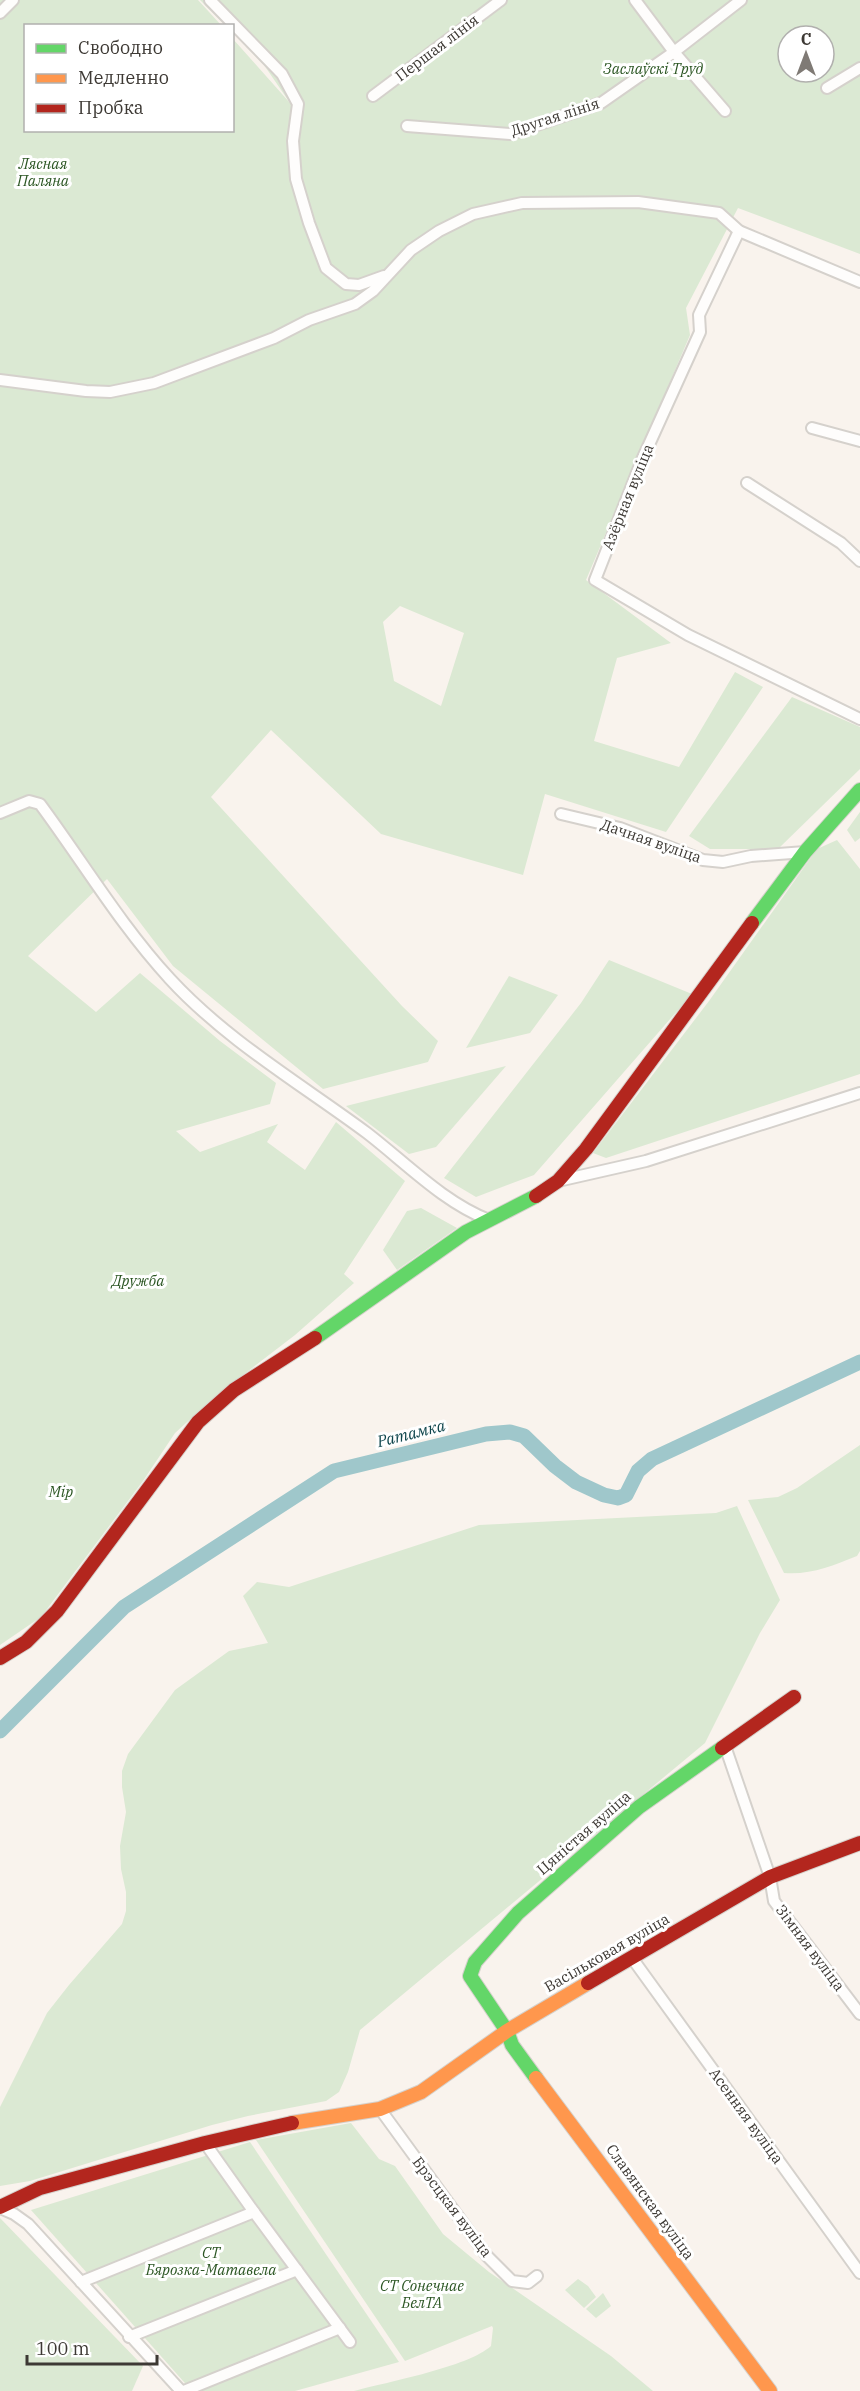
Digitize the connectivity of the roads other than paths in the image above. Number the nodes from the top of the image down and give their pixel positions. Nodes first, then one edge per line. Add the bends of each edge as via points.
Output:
1 (13, 0) edge
2 (210, 0) edge
3 (501, 0) edge
4 (635, 0) edge
5 (741, 0) edge
6 (0, 13) edge
7 (233, 24) edge
8 (234, 25) edge
9 (674, 51) junction
10 (860, 68) edge
11 (826, 88) dead end
12 (373, 96) dead end
13 (726, 111) dead end
14 (407, 126) dead end
15 (739, 231) junction
16 (387, 275) junction
17 (860, 282) edge
18 (0, 380) edge
19 (812, 428) dead end
20 (860, 441) edge
21 (747, 483) dead end
22 (860, 561) edge
23 (860, 719) edge
24 (860, 790) edge
25 (0, 813) edge
26 (561, 814) dead end
27 (805, 852) junction
28 (860, 1093) edge
29 (558, 1181) junction
30 (489, 1220) junction
31 (0, 1658) edge
32 (794, 1697) dead end
33 (725, 1746) junction
34 (860, 1843) edge
35 (770, 1877) junction
36 (632, 1958) junction
37 (860, 2014) edge
38 (507, 2031) junction
39 (380, 2109) junction
40 (205, 2143) junction
41 (0, 2207) edge
42 (254, 2212) junction
43 (297, 2270) junction
44 (860, 2273) edge
45 (537, 2276) dead end
46 (81, 2282) junction
47 (340, 2328) junction
48 (129, 2337) junction
49 (350, 2342) dead end
50 (183, 2391) edge
51 (771, 2391) edge

1 - 6 street
2 - 7 street
3 - 12 street, Першая лінія
4 - 9 street
5 - 9 street, Другая лінія
8 - 16 street via 282,74 298,104 293,141 296,179 327,268 346,284 359,285
9 - 13 street
9 - 14 street, Другая лінія via 601,103 510,134
10 - 11 street
15 - 16 street via 719,213 666,204 522,203 473,214 439,231 411,250
15 - 17 street
15 - 23 street, Азёрная вуліца via 699,315 700,332 642,460 595,580 688,635
16 - 18 street via 355,304 154,383 110,392
19 - 20 street
21 - 22 street via 841,543
24 - 27 street
25 - 30 street via 29,801 40,804 123,920 170,979 206,1014 417,1174 467,1210
26 - 27 street, Дачная вуліца via 620,828 703,860 723,862
27 - 29 street via 586,1149
28 - 29 street via 646,1161
29 - 30 street via 527,1202
30 - 31 street via 442,1247 219,1402 198,1422 57,1611 26,1642
32 - 33 street, Цяністая вуліца
33 - 35 street, Зімняя вуліца
33 - 38 street, Цяністая вуліца via 604,1836 518,1913 475,1962 470,1976
34 - 35 street, Васільковая вуліца
35 - 36 street, Васільковая вуліца
35 - 37 street, Зімняя вуліца via 774,1901
36 - 38 street, Васільковая вуліца
36 - 44 street, Асенняя вуліца
38 - 39 street, Васільковая вуліца via 421,2092
38 - 51 street, Славянская вуліца via 512,2045
39 - 40 street, Васільковая вуліца via 281,2125
39 - 45 street, Брэсцкая вуліца via 487,2256 512,2281 528,2283
40 - 41 street, Васільковая вуліца via 40,2188
40 - 42 street
41 - 46 street via 28,2224
42 - 43 street
42 - 46 street
43 - 47 street
43 - 48 street
46 - 48 street
47 - 49 street
47 - 50 street
48 - 50 street

